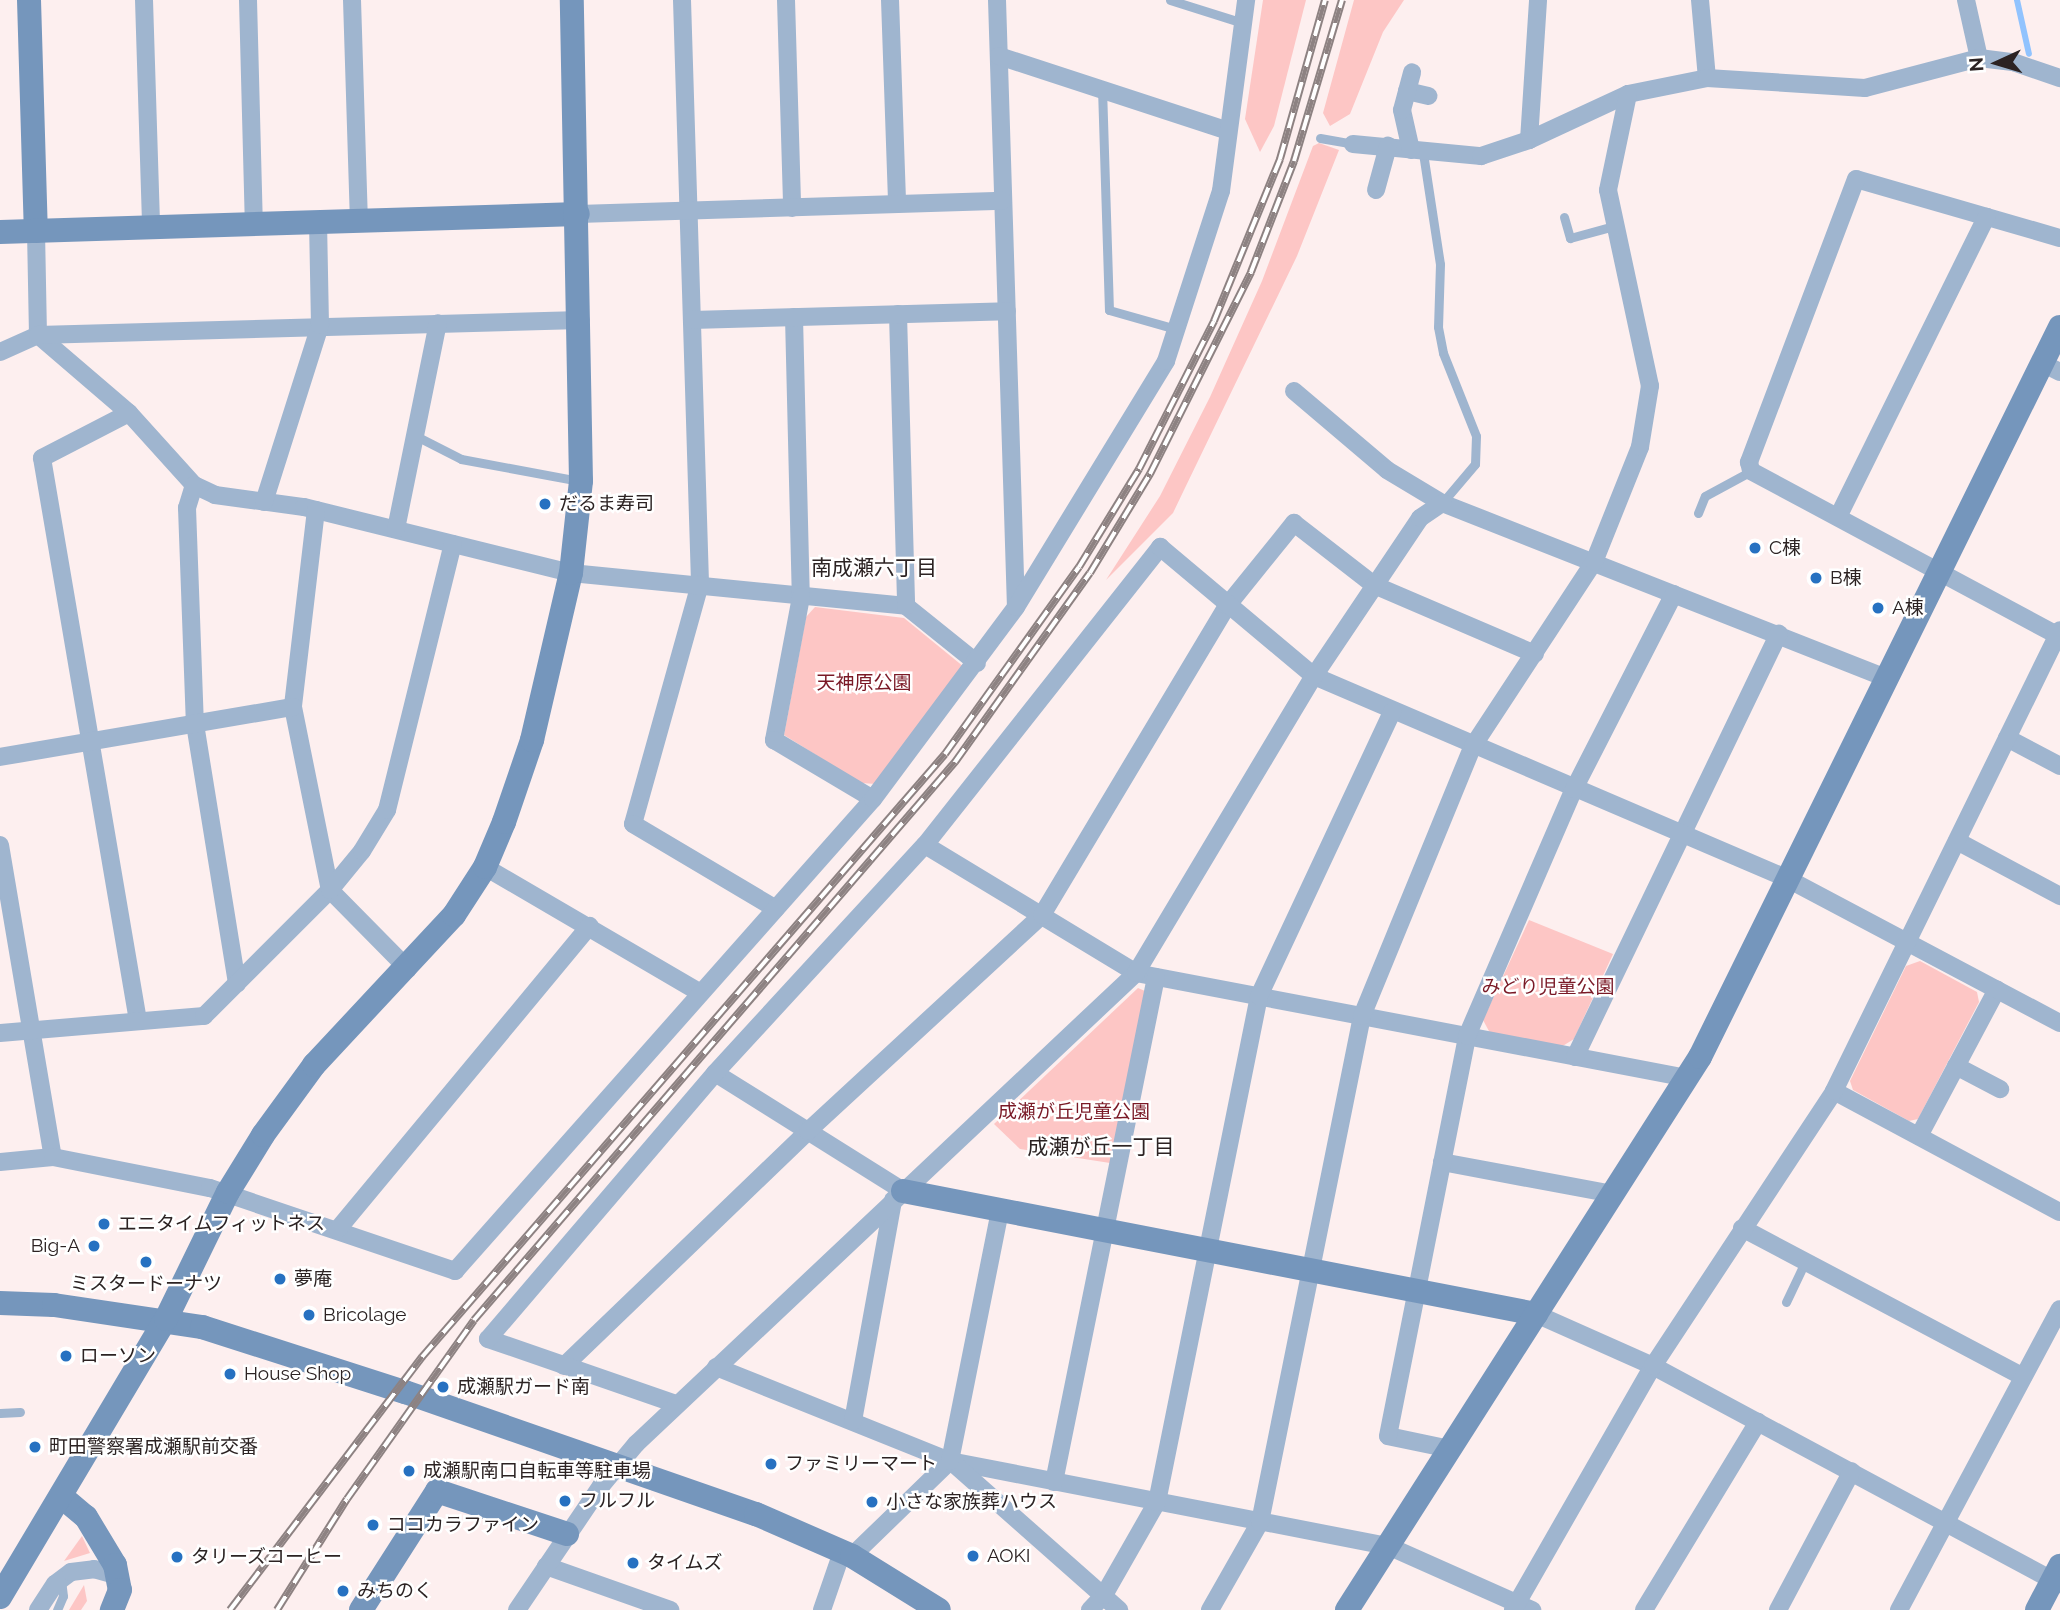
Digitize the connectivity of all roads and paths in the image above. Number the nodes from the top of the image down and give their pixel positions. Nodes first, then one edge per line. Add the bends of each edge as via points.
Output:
1 (29, 0) edge
2 (144, 0) edge
3 (248, 0) edge
4 (352, 0) edge
5 (572, 0) edge
6 (682, 0) edge
7 (786, 0) edge
8 (890, 0) edge
9 (997, 0) edge
10 (1170, 0) edge
11 (1246, 0) edge
12 (1538, 0) edge
13 (1700, 0) edge
14 (1966, 0) edge
15 (1243, 23) junction
16 (999, 55) junction
17 (1979, 58) junction
18 (1412, 72) dead end
19 (1707, 78) junction
20 (2060, 78) edge
21 (1102, 87) junction
22 (1407, 90) junction
23 (1629, 94) junction
24 (1427, 96) dead end
25 (1228, 131) junction
26 (1320, 138) dead end
27 (1529, 140) junction
28 (1353, 144) joint
29 (1388, 146) junction
30 (1417, 152) junction
31 (1376, 190) dead end
32 (1003, 201) junction
33 (897, 204) junction
34 (792, 208) junction
35 (690, 211) junction
36 (578, 214) junction
37 (1986, 216) junction
38 (1564, 217) dead end
39 (359, 222) junction
40 (318, 223) junction
41 (254, 224) junction
42 (151, 226) junction
43 (1614, 226) junction
44 (36, 231) junction
45 (0, 232) edge
46 (2060, 238) edge
47 (1007, 311) junction
48 (898, 314) junction
49 (794, 317) junction
50 (581, 320) junction
51 (692, 320) junction
52 (438, 323) junction
53 (320, 325) junction
54 (2060, 327) edge
55 (1176, 329) junction
56 (38, 335) junction
57 (0, 352) edge
58 (2051, 368) edge
59 (1294, 391) dead end
60 (129, 412) junction
61 (418, 437) junction
62 (1751, 471) junction
63 (581, 481) junction
64 (194, 485) junction
65 (264, 502) junction
66 (1442, 503) junction
67 (316, 510) junction
68 (1698, 513) dead end
69 (1838, 517) junction
70 (396, 529) junction
71 (453, 544) junction
72 (1594, 562) junction
73 (1937, 569) junction
74 (571, 573) junction
75 (700, 584) junction
76 (1374, 585) junction
77 (1674, 594) junction
78 (801, 597) junction
79 (906, 606) junction
80 (1227, 606) junction
81 (1016, 607) junction
82 (1779, 634) junction
83 (2059, 634) edge
84 (1535, 654) junction
85 (977, 663) junction
86 (1314, 676) junction
87 (1886, 678) junction
88 (293, 707) junction
89 (1392, 712) junction
90 (195, 724) junction
91 (2007, 738) junction
92 (90, 742) junction
93 (1473, 746) junction
94 (0, 757) edge
95 (2060, 766) edge
96 (1574, 789) junction
97 (873, 799) junction
98 (1680, 832) junction
99 (1957, 841) junction
100 (0, 845) edge
101 (925, 845) junction
102 (485, 867) junction
103 (1786, 878) junction
104 (330, 890) junction
105 (2060, 895) edge
106 (776, 909) junction
107 (1042, 915) junction
108 (590, 926) junction
109 (1907, 942) junction
110 (408, 969) junction
111 (1136, 973) junction
112 (1156, 976) junction
113 (237, 984) junction
114 (1997, 989) junction
115 (699, 992) junction
116 (1259, 996) junction
117 (1362, 1016) junction
118 (138, 1021) junction
119 (2060, 1023) edge
120 (31, 1029) junction
121 (0, 1033) edge
122 (1467, 1036) junction
123 (1575, 1057) junction
124 (1956, 1066) junction
125 (715, 1073) junction
126 (1687, 1078) junction
127 (2000, 1089) dead end
128 (1834, 1091) junction
129 (808, 1131) junction
130 (1919, 1136) junction
131 (53, 1157) junction
132 (0, 1162) edge
133 (1442, 1162) junction
134 (228, 1192) junction
135 (1613, 1194) junction
136 (898, 1196) junction
137 (1000, 1210) junction
138 (2060, 1212) edge
139 (1742, 1228) junction
140 (338, 1229) junction
141 (1105, 1230) junction
142 (1210, 1251) junction
143 (1805, 1262) junction
144 (1310, 1270) junction
145 (1416, 1291) junction
146 (1786, 1302) dead end
147 (0, 1303) edge
148 (2060, 1309) edge
149 (1536, 1314) junction
150 (166, 1320) junction
151 (564, 1366) junction
152 (1653, 1366) junction
153 (716, 1367) junction
154 (2024, 1377) junction
155 (676, 1404) junction
156 (20, 1412) dead end
157 (0, 1413) edge
158 (853, 1421) junction
159 (1758, 1422) junction
160 (1450, 1448) junction
161 (950, 1461) junction
162 (616, 1465) junction
163 (1852, 1471) junction
164 (1054, 1482) junction
165 (62, 1497) junction
166 (1157, 1502) junction
167 (1260, 1522) junction
168 (1947, 1522) junction
169 (567, 1534) junction
170 (1388, 1546) junction
171 (847, 1554) junction
172 (546, 1566) junction
173 (118, 1576) junction
174 (2057, 1577) edge
175 (61, 1579) junction
176 (1104, 1595) junction
177 (0, 1597) edge
178 (1521, 1608) edge
179 (38, 1610) edge
180 (57, 1610) edge
181 (112, 1610) edge
182 (362, 1610) edge
183 (516, 1610) edge
184 (670, 1610) edge
185 (822, 1610) edge
186 (939, 1610) edge
187 (1090, 1610) edge
188 (1119, 1610) edge
189 (1210, 1610) edge
190 (1347, 1610) edge
191 (1644, 1610) edge
192 (1778, 1610) edge
193 (1899, 1610) edge
194 (2037, 1610) edge

1 - 44 street
2 - 42 street
3 - 41 street
4 - 39 street
5 - 36 street
6 - 35 street
7 - 34 street
8 - 33 street
9 - 16 street
10 - 15 lane
11 - 15 street
12 - 27 street
13 - 19 street
14 - 17 street
15 - 25 street
16 - 21 street
16 - 32 street
17 - 19 street via 1866,88
17 - 20 street via 2013,62
18 - 22 street
19 - 23 street
21 - 25 street
21 - 55 lane via 1109,310
22 - 24 street
22 - 30 street via 1402,110
23 - 27 street
23 - 43 street via 1608,190
25 - 55 street via 1221,191
26 - 28 lane
27 - 30 street via 1481,156
28 - 29 street
29 - 30 street
29 - 31 street
30 - 66 lane via 1440,264 1440,340 1449,377 1476,436 1475,464
32 - 33 street
32 - 47 street
33 - 34 street
34 - 35 street
35 - 36 street
35 - 51 street
36 - 39 street
36 - 50 street
37 - 46 street
37 - 62 street via 1856,179 1749,461
37 - 69 street
38 - 43 lane via 1570,238
39 - 40 street
40 - 41 street
40 - 53 street
41 - 42 street
42 - 44 street
43 - 72 street via 1650,386 1640,446
44 - 45 street
44 - 56 street
47 - 48 street
47 - 81 street
48 - 49 street
48 - 79 street
49 - 51 street
49 - 78 street
50 - 52 street
50 - 63 street
51 - 75 street
52 - 53 street
52 - 61 street
53 - 56 street
53 - 65 street
54 - 58 street
55 - 81 street via 1166,361
56 - 57 street
56 - 60 street
58 - 73 street
59 - 66 street via 1387,470
60 - 64 street
60 - 92 street via 42,458
61 - 63 lane via 461,459
61 - 70 street
62 - 68 lane via 1705,496
62 - 69 street
63 - 74 street
64 - 65 street via 215,495
64 - 90 street via 187,508
65 - 67 street
66 - 72 street
66 - 76 street via 1420,518
67 - 70 street
67 - 88 street
69 - 73 street
70 - 71 street
71 - 74 street
71 - 104 street via 387,810
72 - 77 street
72 - 84 street
73 - 83 street
73 - 87 street
74 - 75 street
74 - 102 street via 532,740
75 - 78 street
75 - 106 street via 633,824
76 - 80 street via 1294,523
76 - 84 street
76 - 86 street
77 - 82 street
77 - 96 street
78 - 79 street
78 - 97 street via 774,740
79 - 85 street
80 - 86 street
80 - 101 street via 1160,547
80 - 107 street
81 - 85 street
82 - 87 street
82 - 98 street
83 - 91 street
84 - 93 street
85 - 97 street
86 - 89 street
86 - 111 street
87 - 103 street
88 - 90 street
88 - 104 street
89 - 93 street
89 - 116 street
90 - 92 street
90 - 113 street
91 - 95 street
91 - 99 street
92 - 94 street
92 - 118 street
93 - 96 street
93 - 117 street
96 - 98 street
96 - 122 street
97 - 106 street
98 - 103 street
98 - 123 street
99 - 105 street
99 - 109 street
100 - 120 street
101 - 107 street
101 - 125 street
102 - 108 street
102 - 110 street via 454,915
103 - 109 street
103 - 126 street
104 - 110 street
104 - 113 street
106 - 115 street
107 - 111 street
107 - 129 street
108 - 115 street
108 - 140 street
109 - 114 street
109 - 128 street
110 - 134 street via 314,1065 262,1135
111 - 112 street
111 - 136 street
112 - 116 street
112 - 141 street
113 - 118 street via 204,1016
114 - 119 street
114 - 124 street
115 - 140 street via 455,1271
116 - 117 street
116 - 142 street
117 - 122 street
117 - 144 street
118 - 120 street
120 - 121 street
120 - 131 street
122 - 123 street
122 - 133 street
123 - 126 street
124 - 127 street
124 - 130 street
125 - 129 street
125 - 151 street via 488,1339
126 - 135 street
128 - 130 street
128 - 139 street
129 - 136 street
129 - 151 street
130 - 138 street
131 - 132 street
131 - 134 street
133 - 135 street
133 - 145 street
134 - 140 street
134 - 150 street
135 - 149 street
136 - 137 street
136 - 153 street
136 - 158 street
137 - 141 street
137 - 161 street
139 - 143 street
139 - 152 street
141 - 142 street
141 - 164 street
142 - 144 street
142 - 166 street
143 - 146 lane
143 - 154 street
144 - 145 street
144 - 167 street
145 - 149 street
145 - 160 street via 1388,1436
147 - 150 street via 54,1305
148 - 154 street
149 - 152 street
149 - 160 street
150 - 162 street via 405,1392
150 - 165 street via 99,1435 98,1446
151 - 155 street
152 - 159 street
152 - 178 street
153 - 155 street
153 - 158 street
154 - 168 street
155 - 162 street
156 - 157 lane
158 - 161 street
159 - 163 street
159 - 191 street
160 - 170 street
161 - 164 street
161 - 171 street
161 - 176 street
162 - 169 street
162 - 171 street via 755,1514
163 - 168 street
163 - 192 street
164 - 166 street
165 - 173 street via 86,1517
165 - 177 street
166 - 167 street
166 - 176 street
167 - 170 street
167 - 189 street
168 - 174 street
168 - 193 street
169 - 172 street
169 - 182 street via 437,1491
170 - 178 street
170 - 190 street
171 - 185 street
171 - 186 street
172 - 183 street
172 - 184 street
173 - 175 street via 84,1569
173 - 181 street via 120,1590
174 - 194 street
175 - 179 street
175 - 180 lane via 64,1596
176 - 187 street
176 - 188 street

